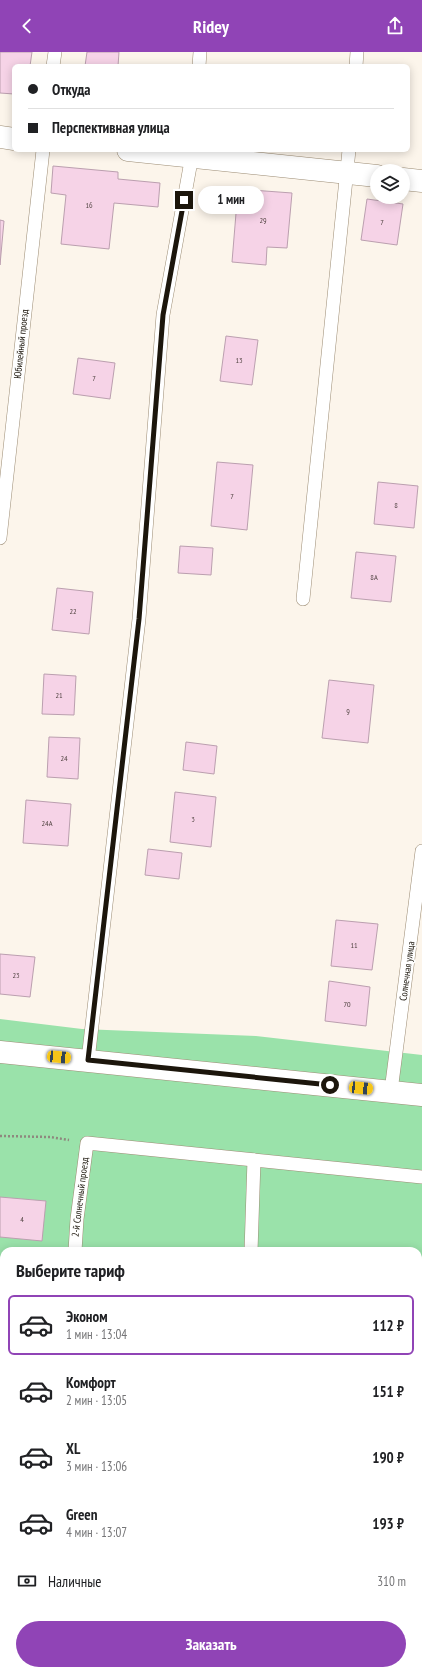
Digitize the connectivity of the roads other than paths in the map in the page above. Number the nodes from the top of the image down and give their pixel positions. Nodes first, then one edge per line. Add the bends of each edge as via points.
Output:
1 (54, 52) edge
2 (200, 52) edge
3 (358, 52) edge
4 (53, 64) edge
5 (199, 64) edge
6 (356, 64) edge
7 (0, 137) edge
8 (12, 139) edge
9 (43, 152) edge
10 (171, 152) edge
11 (349, 152) edge
12 (193, 153) edge
13 (348, 173) junction
14 (370, 175) edge
15 (410, 180) edge
16 (422, 181) edge
17 (0, 538) edge
18 (303, 599) dead end
19 (422, 851) edge
20 (0, 1052) edge
21 (88, 1060) junction
22 (391, 1091) junction
23 (422, 1095) edge
24 (254, 1160) junction
25 (422, 1178) edge
26 (74, 1247) edge
27 (251, 1247) edge

1 - 4 lane
2 - 5 lane
3 - 6 lane
7 - 8 main road
9 - 17 lane, Юбилейный проезд
10 - 12 main road
11 - 13 lane
12 - 13 main road
12 - 21 lane via 163,315 139,619
13 - 14 main road
13 - 18 lane
15 - 16 main road
19 - 22 lane, Солнечная улица
20 - 21 main road
21 - 22 main road
22 - 23 main road
24 - 25 lane
24 - 26 lane, 2-й Солнечный проезд via 87,1143
24 - 27 lane

